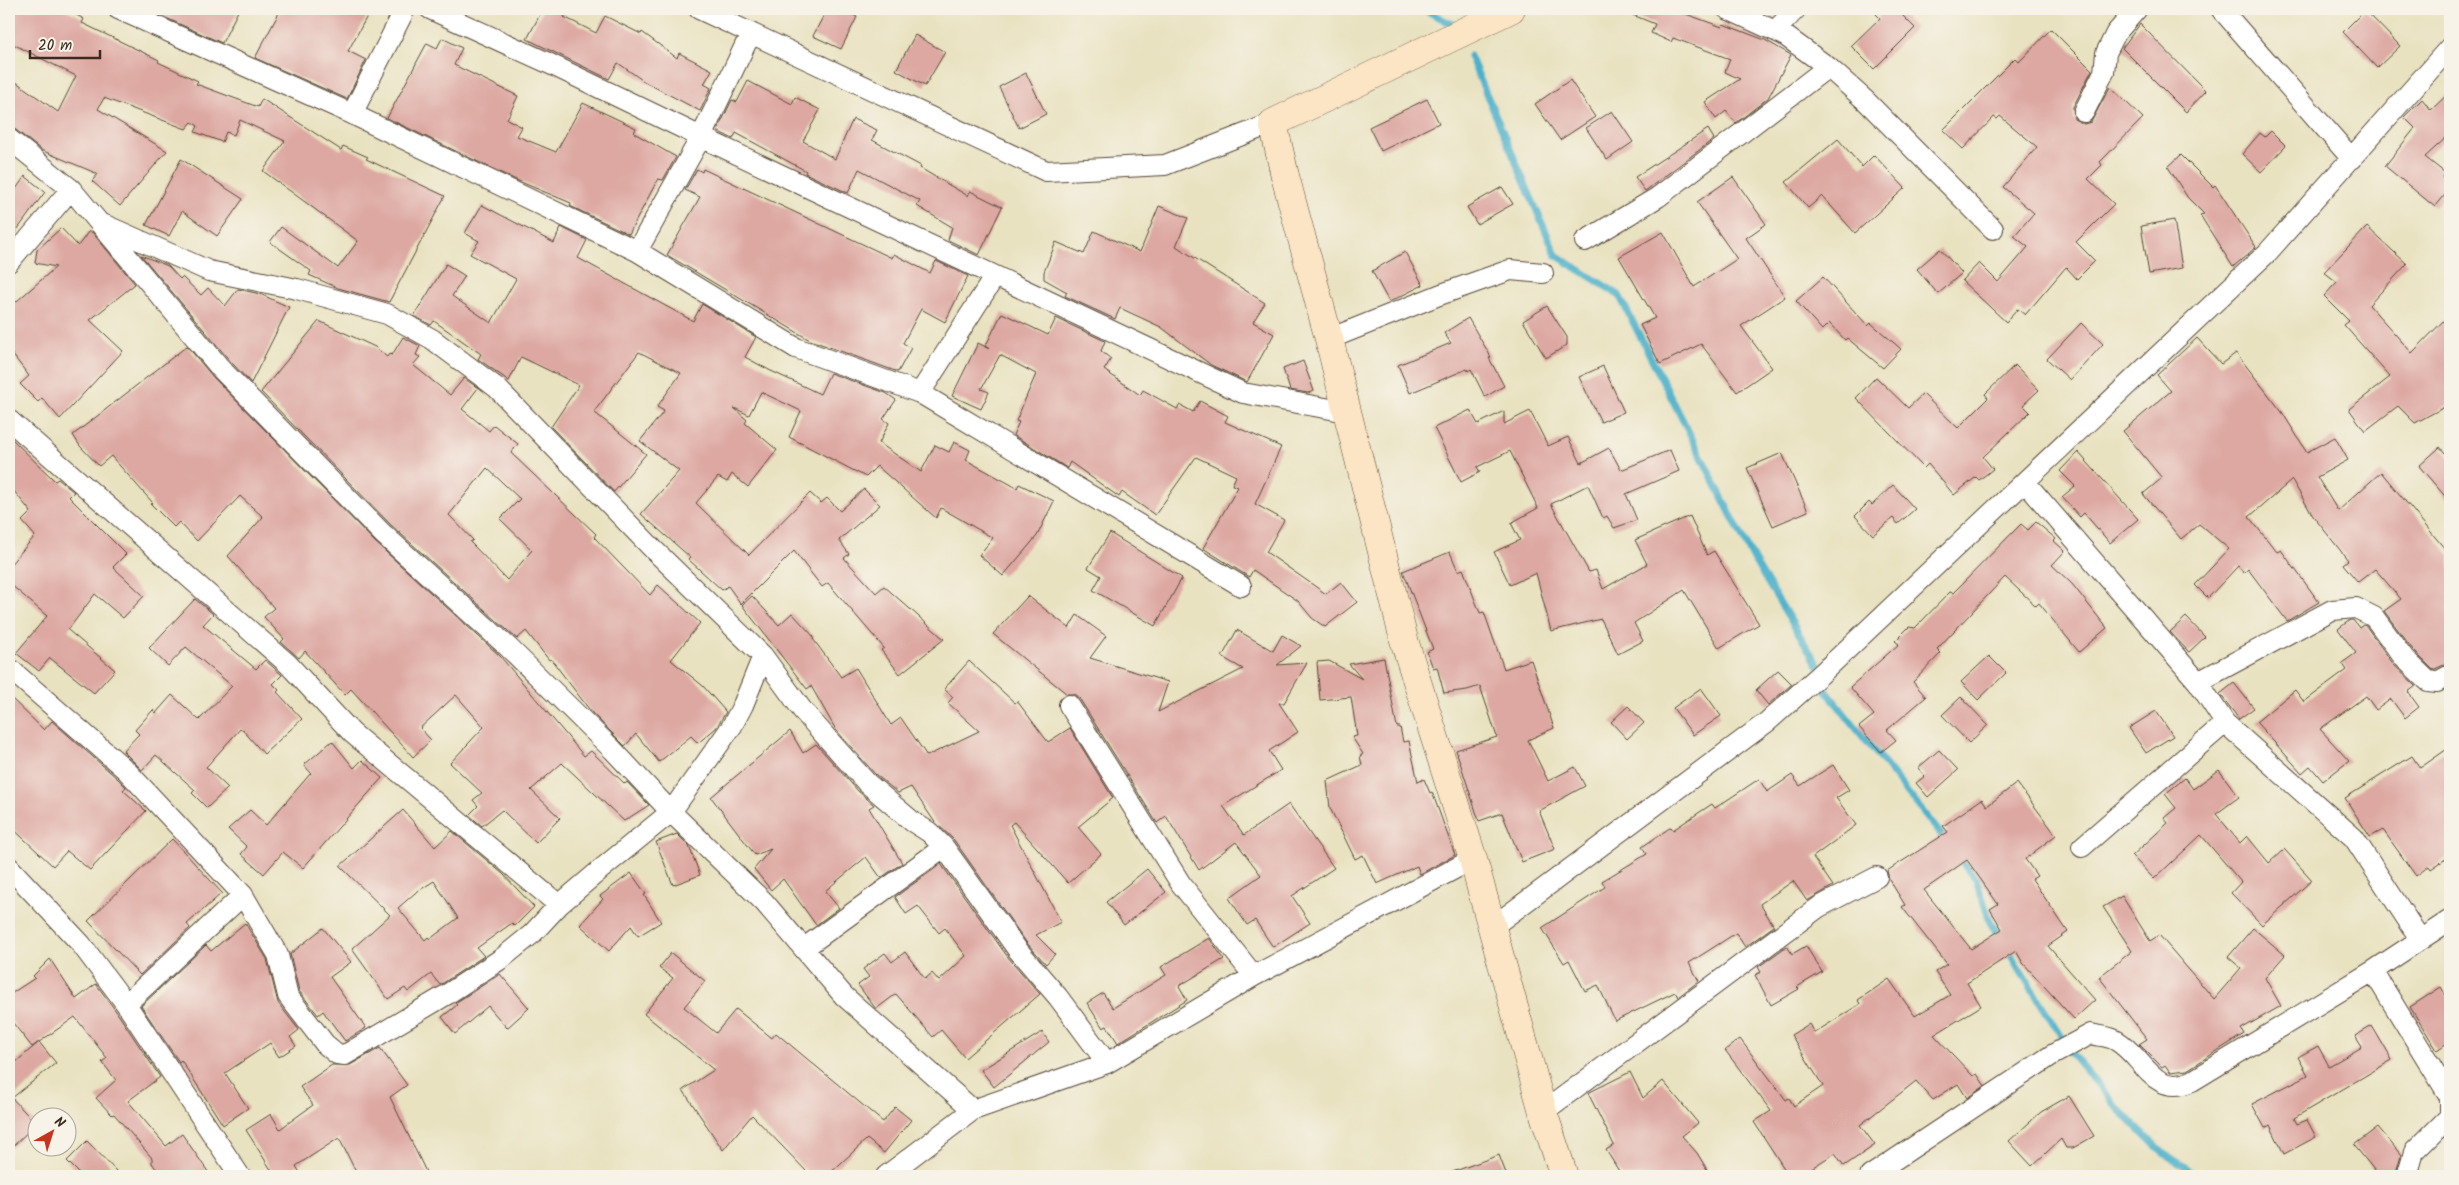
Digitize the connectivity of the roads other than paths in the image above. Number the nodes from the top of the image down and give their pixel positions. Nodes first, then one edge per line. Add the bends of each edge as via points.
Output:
1 (118, 9) edge
2 (405, 9) edge
3 (430, 9) edge
4 (699, 9) edge
5 (1511, 9) edge
6 (1727, 9) edge
7 (1796, 9) edge
8 (2137, 9) edge
9 (2221, 9) edge
10 (1775, 31) junction
11 (751, 33) junction
12 (2450, 47) edge
13 (1828, 67) junction
14 (2084, 112) dead end
15 (352, 114) junction
16 (1273, 122) junction
17 (701, 138) junction
18 (9, 139) edge
19 (2352, 159) junction
20 (71, 189) junction
21 (101, 223) junction
22 (1993, 228) dead end
23 (1585, 241) dead end
24 (637, 251) junction
25 (9, 262) edge
26 (1543, 273) dead end
27 (995, 276) junction
28 (1329, 339) junction
29 (920, 393) junction
30 (1347, 412) junction
31 (9, 420) edge
32 (2024, 482) junction
33 (1241, 586) dead end
34 (763, 656) junction
35 (9, 668) edge
36 (2450, 675) edge
37 (2198, 682) junction
38 (1068, 705) dead end
39 (2225, 723) junction
40 (671, 812) junction
41 (944, 847) junction
42 (2082, 847) dead end
43 (1473, 859) junction
44 (9, 867) edge
45 (1877, 877) dead end
46 (243, 895) junction
47 (559, 905) junction
48 (2450, 920) edge
49 (1492, 927) junction
50 (2420, 938) junction
51 (804, 948) junction
52 (2373, 971) junction
53 (1254, 976) junction
54 (126, 1004) junction
55 (1107, 1063) junction
56 (973, 1110) junction
57 (1543, 1112) junction
58 (240, 1176) edge
59 (886, 1176) edge
60 (1564, 1176) edge
61 (1870, 1176) edge
62 (2408, 1176) edge

1 - 15 street
2 - 15 street
3 - 17 street
4 - 11 street
5 - 16 street
6 - 10 street
7 - 10 street
8 - 14 street via 2116,33 2106,53 2104,72
9 - 19 street
10 - 13 street
11 - 16 street via 1046,171 1164,165
11 - 17 street
12 - 19 street
13 - 22 street
13 - 23 street via 1658,197
15 - 24 street
16 - 28 street
17 - 24 street
17 - 27 street
18 - 20 street
19 - 32 street via 2268,252
20 - 21 street
20 - 25 street
21 - 34 street via 209,271 297,288 379,312 432,339 497,388 654,550
21 - 40 street via 222,370 383,534 508,647
24 - 29 street via 796,348
26 - 28 street via 1510,270
27 - 29 street
27 - 30 street via 1243,393
28 - 30 street
29 - 33 street
30 - 43 street via 1404,640
31 - 47 street via 288,664 352,734
32 - 37 street
32 - 49 street via 1767,722
34 - 40 street via 732,726
34 - 41 street via 803,711 868,783
35 - 46 street via 126,770
36 - 37 street via 2437,682 2428,681 2404,658 2374,616 2356,608 2332,610
37 - 39 street
38 - 53 street via 1181,884
39 - 42 street
39 - 50 street via 2354,838
40 - 47 street
40 - 51 street via 764,902
41 - 51 street
41 - 55 street via 1017,949
43 - 49 street
43 - 53 street
44 - 54 street via 81,944
45 - 57 street via 1818,907
46 - 47 street via 278,956 288,996 325,1044 337,1054 345,1055 500,959 532,934
46 - 54 street
48 - 50 street
49 - 57 street
50 - 52 street
51 - 56 street via 844,996
52 - 61 street via 2182,1085 2171,1086 2156,1079 2116,1040 2091,1034 2052,1055
52 - 62 street via 2450,1097 2450,1116 2414,1152
53 - 55 street
54 - 58 street
55 - 56 street
56 - 59 street
57 - 60 street

